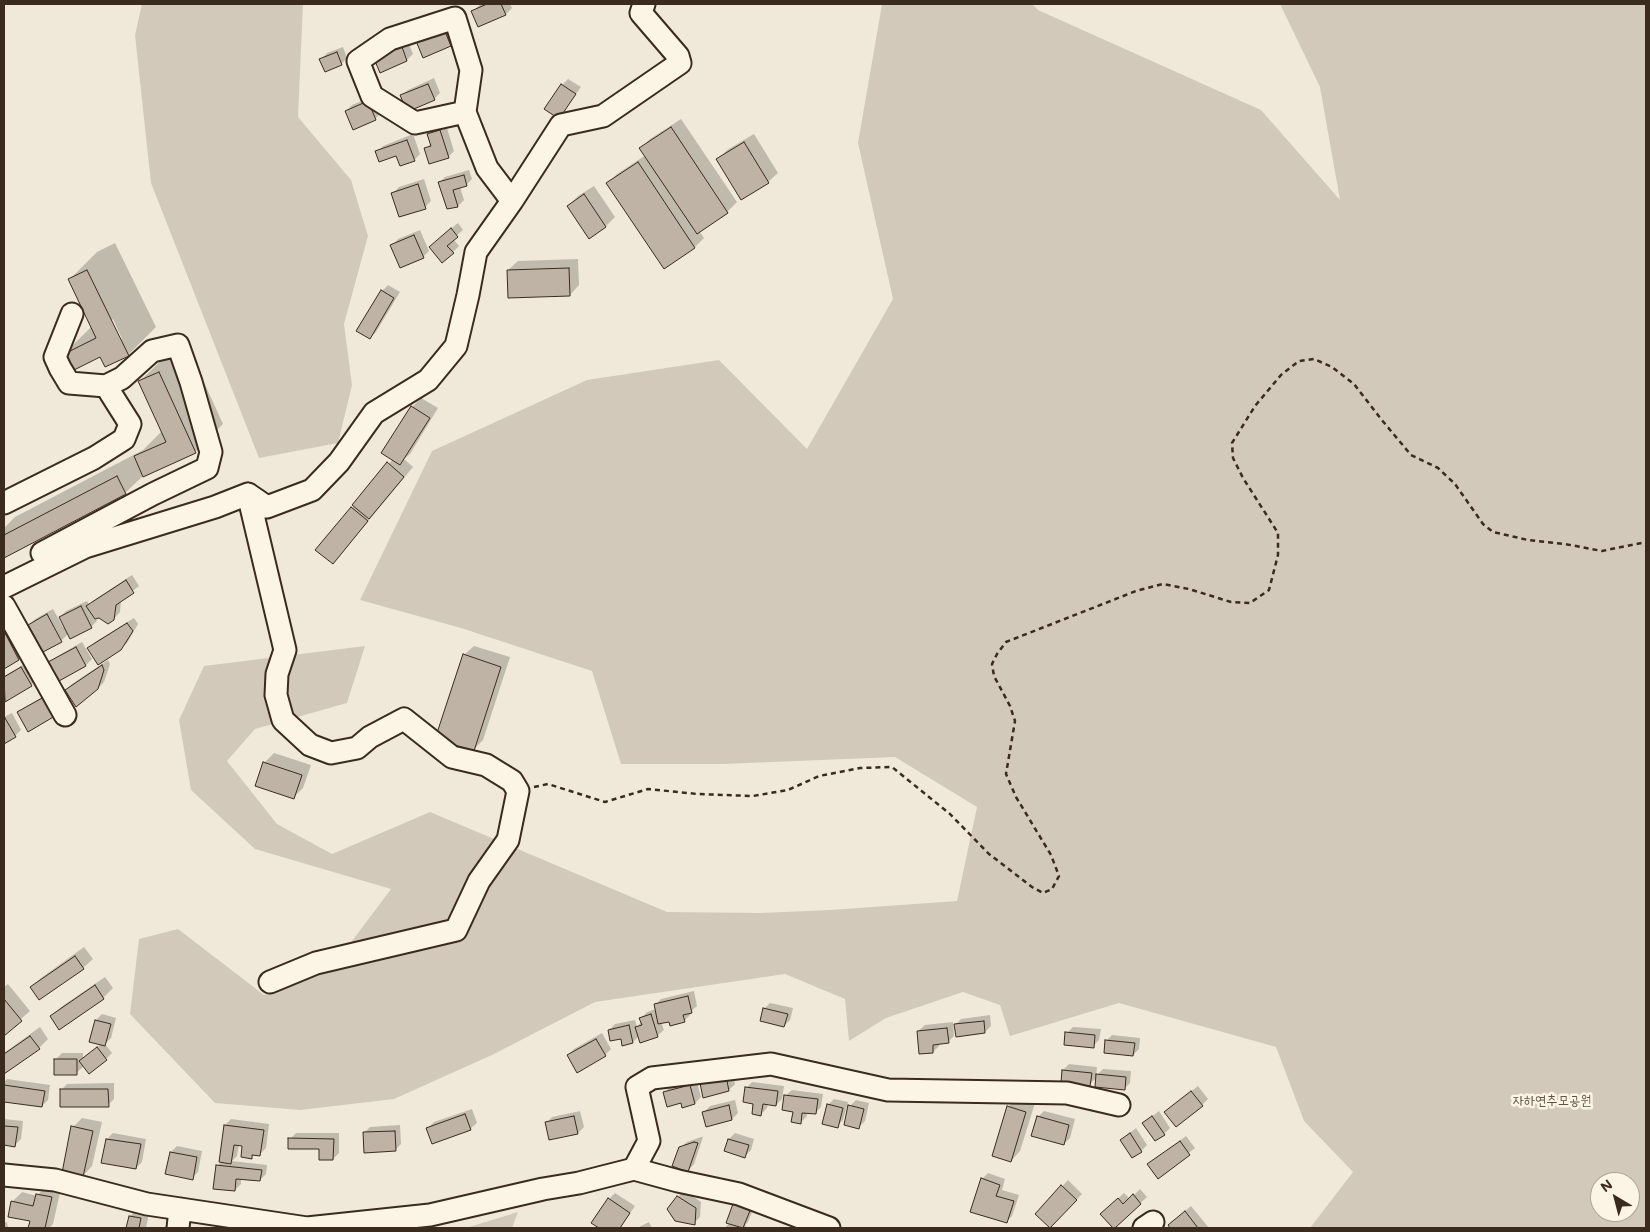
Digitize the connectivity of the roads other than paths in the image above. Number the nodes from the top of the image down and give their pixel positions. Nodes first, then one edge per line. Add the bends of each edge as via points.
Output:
1 (644, 4) edge
2 (465, 112) junction
3 (512, 200) junction
4 (72, 314) dead end
5 (106, 386) junction
6 (248, 494) junction
7 (4, 503) edge
8 (4, 572) edge
9 (4, 587) edge
10 (4, 606) edge
11 (65, 715) dead end
12 (270, 982) dead end
13 (1119, 1105) dead end
14 (634, 1169) junction
15 (4, 1175) edge
16 (179, 1219) edge
17 (829, 1228) edge

1 - 3 street via 641,13 678,56 680,63 603,116 561,125
2 - 2 street via 415,123 372,96 358,61 390,39 455,18 471,70
2 - 3 street via 487,168
3 - 6 street via 476,252 456,346 428,380 374,413 338,462 312,490 267,507
4 - 5 street via 55,357 60,368 69,383
5 - 7 street via 130,424 124,439 94,458
5 - 8 street via 122,378 152,351 178,345 211,452 207,468
6 - 9 street via 85,547
6 - 12 street via 285,650 277,674 276,695 283,720 310,745 331,753 357,748 370,737 404,719 452,757 486,765 512,781 518,790 508,840 479,881 456,930 316,963
10 - 11 street
13 - 14 street via 1066,1093 888,1090 771,1064 652,1078 637,1087 649,1141
14 - 16 street via 430,1215 307,1228
14 - 17 street via 739,1194
15 - 16 street via 55,1180 147,1204

